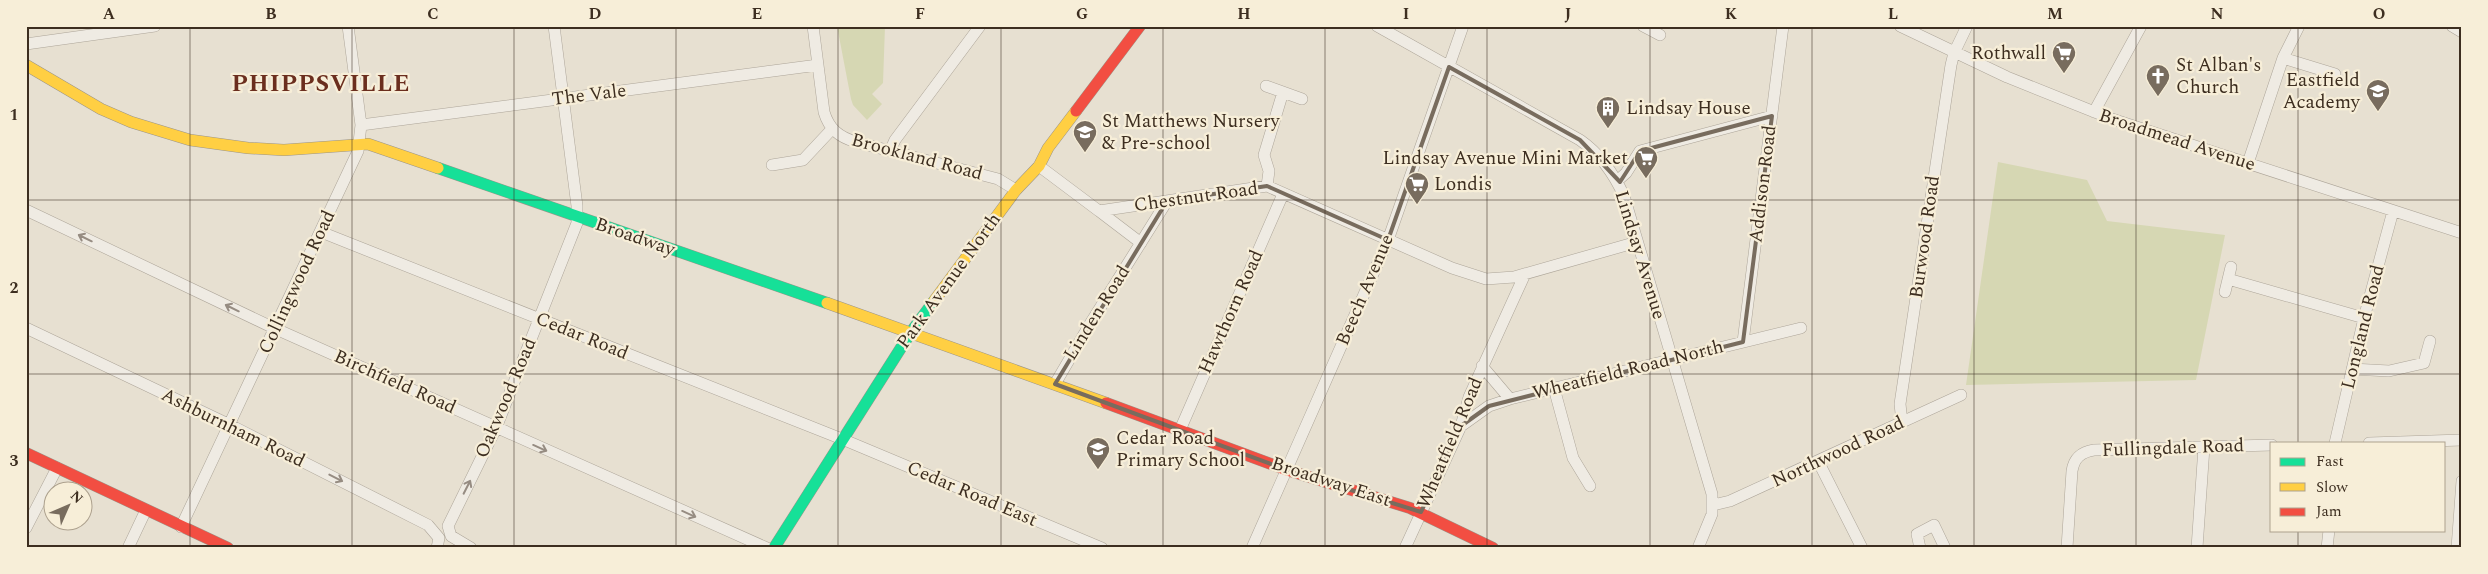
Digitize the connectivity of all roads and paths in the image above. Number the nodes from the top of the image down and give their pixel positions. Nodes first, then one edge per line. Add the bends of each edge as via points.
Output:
1 (155, 26) edge
2 (348, 26) edge
3 (554, 26) edge
4 (813, 26) edge
5 (980, 26) edge
6 (1140, 26) edge
7 (1377, 26) edge
8 (1463, 26) edge
9 (1643, 26) edge
10 (1783, 26) edge
11 (1900, 26) edge
12 (1967, 26) edge
13 (2141, 26) edge
14 (2299, 26) edge
15 (2452, 26) edge
16 (2462, 32) edge
17 (1660, 36) dead end
18 (26, 44) edge
19 (1954, 53) junction
20 (2283, 58) junction
21 (26, 65) edge
22 (818, 65) junction
23 (1449, 67) junction
24 (2335, 74) dead end
25 (1266, 86) dead end
26 (1283, 92) junction
27 (563, 98) junction
28 (1302, 99) dead end
29 (2094, 112) junction
30 (1772, 116) junction
31 (361, 125) junction
32 (832, 129) junction
33 (360, 143) junction
34 (890, 151) junction
35 (2248, 163) junction
36 (772, 165) dead end
37 (1039, 166) junction
38 (1617, 180) junction
39 (1267, 186) junction
40 (1016, 190) junction
41 (1283, 194) junction
42 (1167, 201) junction
43 (26, 210) edge
44 (1098, 211) junction
45 (2393, 211) junction
46 (578, 218) junction
47 (2461, 231) edge
48 (321, 232) junction
49 (1388, 240) junction
50 (1637, 242) junction
51 (1141, 244) junction
52 (2231, 267) dead end
53 (1525, 274) junction
54 (2228, 279) junction
55 (2225, 292) dead end
56 (539, 318) junction
57 (2364, 318) junction
58 (26, 328) edge
59 (1802, 328) dead end
60 (276, 329) junction
61 (910, 332) junction
62 (2430, 341) dead end
63 (1743, 342) junction
64 (1672, 360) junction
65 (1482, 366) junction
66 (2352, 369) junction
67 (1055, 384) junction
68 (1554, 388) junction
69 (1961, 395) dead end
70 (1510, 399) junction
71 (1902, 422) junction
72 (230, 425) junction
73 (1461, 426) junction
74 (496, 428) junction
75 (1180, 430) junction
76 (842, 439) junction
77 (2462, 440) edge
78 (2335, 442) edge
79 (2400, 442) edge
80 (2270, 445) edge
81 (2204, 448) junction
82 (26, 453) edge
83 (1818, 461) junction
84 (57, 468) junction
85 (1287, 470) junction
86 (2462, 481) edge
87 (1590, 486) dead end
88 (1713, 505) junction
89 (146, 510) junction
90 (1421, 512) junction
91 (182, 527) junction
92 (26, 528) edge
93 (442, 532) junction
94 (2328, 532) edge
95 (128, 548) edge
96 (228, 548) edge
97 (437, 548) edge
98 (471, 548) edge
99 (767, 548) edge
100 (774, 548) edge
101 (1102, 548) edge
102 (1252, 548) edge
103 (1405, 548) edge
104 (1494, 548) edge
105 (1698, 548) edge
106 (1862, 548) edge
107 (1920, 548) edge
108 (1945, 548) edge
109 (2067, 548) edge
110 (2197, 548) edge
111 (2327, 548) edge
112 (2457, 548) edge

1 - 18 street
2 - 31 street, Collingwood Road
3 - 27 street, Oakwood Road
4 - 22 street, Brookland Road
5 - 34 street
6 - 37 street, Park Avenue North via 1048,148
7 - 23 street, Lindsay Avenue
8 - 23 street, Beech Avenue
9 - 17 street
10 - 30 street, Addison Road
11 - 19 street, Broadmead Avenue
12 - 19 street, Burwood Road
13 - 29 street
14 - 20 street
15 - 16 street
19 - 29 street, Broadmead Avenue
19 - 71 street, Burwood Road via 1900,404
20 - 24 street
20 - 35 street
21 - 33 street via 101,109 130,122 190,140 284,150
22 - 27 street, The Vale
22 - 32 street, Brookland Road via 824,112
23 - 38 street, Lindsay Avenue via 1589,147
23 - 49 street, Beech Avenue
25 - 26 street
26 - 28 street
26 - 39 street via 1264,155 1269,171
27 - 31 street, The Vale
27 - 46 street, Oakwood Road
29 - 35 street, Broadmead Avenue
30 - 38 street via 1640,151 1626,173
30 - 63 street, Addison Road
31 - 33 street, Collingwood Road
32 - 34 street, Brookland Road via 845,139
32 - 36 street via 803,160
33 - 46 street, Broadway
33 - 48 street, Collingwood Road
34 - 40 street, Brookland Road via 998,179
35 - 45 street, Broadmead Avenue
37 - 40 street, Park Avenue North
37 - 44 street
38 - 50 street, Lindsay Avenue
39 - 41 street, Chestnut Road
39 - 42 street, Chestnut Road
40 - 61 street, Park Avenue North
41 - 49 street, Chestnut Road
41 - 75 street, Hawthorn Road
42 - 44 street, Chestnut Road
42 - 51 street, Linden Road
60 -> 43 street, Birchfield Road
44 - 51 street
45 - 47 street, Broadmead Avenue
45 - 57 street, Longland Road
46 - 56 street, Oakwood Road
46 - 61 street, Broadway
48 - 56 street, Cedar Road
48 - 60 street, Collingwood Road
49 - 53 street, Chestnut Road via 1478,278 1498,280
49 - 85 street, Beech Avenue
50 - 53 street, Chestnut Road
50 - 64 street, Lindsay Avenue
51 - 67 street, Linden Road
52 - 54 street
53 - 65 street, Wheatfield Road
54 - 55 street
54 - 57 street
56 - 74 street, Oakwood Road
56 - 76 street, Cedar Road
57 - 66 street, Longland Road
58 - 72 street, Ashburnham Road
59 - 63 street, Wheatfield Road North
60 - 72 street, Collingwood Road
60 - 74 street, Birchfield Road
61 - 67 street, Broadway East
61 - 76 street, Park Avenue North
62 - 66 street via 2424,363 2388,371
63 - 64 street, Wheatfield Road North
64 - 68 street, Wheatfield Road North
64 - 88 street, Lindsay Avenue via 1709,481
65 - 70 street, Wheatfield Road
65 - 73 street, Wheatfield Road
66 - 78 street, Longland Road
67 - 75 street, Broadway East
68 - 70 street, Wheatfield Road North
68 - 87 street via 1573,458
69 - 71 street, Northwood Road
70 - 73 street, Wheatfield Road North via 1489,406
71 - 83 street, Northwood Road
72 - 91 street, Collingwood Road
72 -> 93 street, Ashburnham Road
73 - 90 street, Wheatfield Road
93 -> 74 street, Oakwood Road
74 -> 99 street, Birchfield Road
75 - 85 street, Broadway East
76 - 100 street, Park Avenue North
76 - 101 street, Cedar Road East
77 - 79 street
80 - 81 street, Fullingdale Road
81 - 109 street, Fullingdale Road via 2094,450 2081,454 2073,466
81 - 110 street
82 - 84 street
83 - 88 street, Northwood Road via 1730,501
83 - 106 street
84 - 89 street
84 - 92 street
85 - 90 street, Broadway East
85 - 102 street, Beech Avenue
86 - 112 street
88 - 105 street, Lindsay Avenue
89 - 91 street
89 - 95 street
90 - 103 street, Wheatfield Road
90 - 104 street, Broadway East
91 - 96 street
93 - 97 street, Oakwood Road
93 - 98 street, Ashburnham Road
94 - 111 street
107 - 108 street via 1917,534 1934,525

